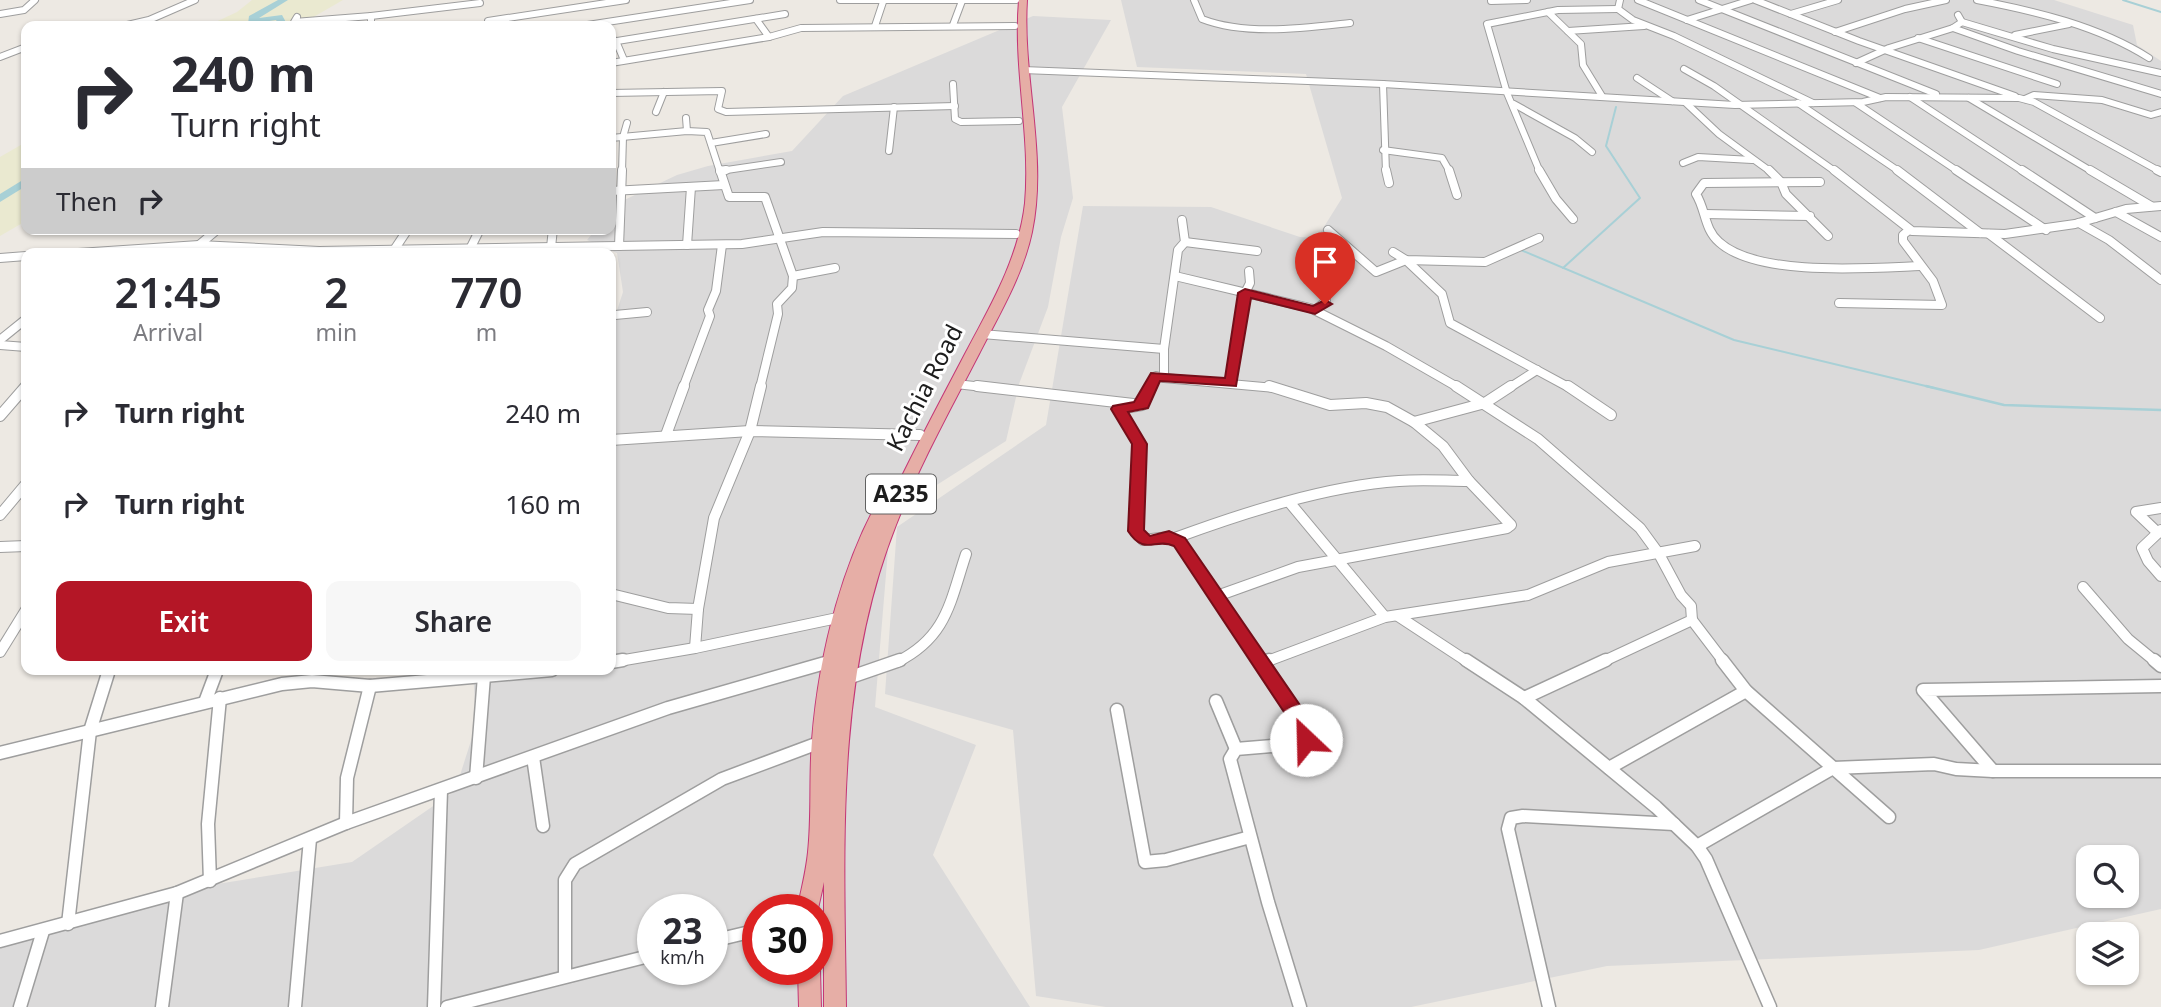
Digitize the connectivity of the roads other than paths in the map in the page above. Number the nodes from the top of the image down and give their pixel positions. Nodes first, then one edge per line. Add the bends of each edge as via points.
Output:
1 (36, 0) edge
2 (195, 0) edge
3 (623, 0) edge
4 (748, 0) edge
5 (840, 0) edge
6 (1016, 0) edge
7 (1023, 0) edge
8 (1194, 0) edge
9 (1527, 0) edge
10 (1620, 0) edge
11 (1638, 0) edge
12 (1699, 0) edge
13 (1753, 0) edge
14 (1838, 0) edge
15 (1946, 0) edge
16 (1977, 0) edge
17 (479, 1) edge
18 (962, 1) edge
19 (1490, 1) edge
20 (607, 2) edge
21 (883, 2) junction
22 (1618, 9) junction
23 (1719, 9) junction
24 (1548, 12) junction
25 (0, 14) edge
26 (785, 14) dead end
27 (1791, 15) junction
28 (1958, 15) dead end
29 (371, 16) junction
30 (297, 17) dead end
31 (1519, 17) junction
32 (675, 18) junction
33 (756, 19) junction
34 (1687, 20) junction
35 (145, 21) edge
36 (295, 21) edge
37 (307, 21) edge
38 (371, 21) edge
39 (488, 21) edge
40 (505, 21) edge
41 (610, 21) edge
42 (616, 22) edge
43 (1962, 22) junction
44 (1350, 23) dead end
45 (2069, 24) junction
46 (953, 25) junction
47 (875, 26) junction
48 (1015, 26) junction
49 (1648, 26) junction
50 (1953, 28) junction
51 (681, 31) junction
52 (1568, 31) junction
53 (1835, 32) junction
54 (2011, 35) junction
55 (769, 37) junction
56 (1918, 38) junction
57 (616, 41) edge
58 (616, 46) edge
59 (21, 49) edge
60 (1886, 50) junction
61 (0, 57) edge
62 (2149, 58) dead end
63 (624, 60) junction
64 (616, 62) edge
65 (1856, 63) junction
66 (1684, 69) dead end
67 (1023, 70) junction
68 (2161, 73) edge
69 (1637, 78) dead end
70 (1383, 84) junction
71 (953, 85) dead end
72 (1506, 91) junction
73 (664, 92) junction
74 (616, 93) edge
75 (2161, 94) edge
76 (1602, 96) junction
77 (2034, 96) junction
78 (1909, 97) junction
79 (1944, 97) junction
80 (1880, 98) junction
81 (1969, 98) junction
82 (2022, 99) junction
83 (1672, 102) junction
84 (1796, 102) junction
85 (1686, 103) junction
86 (1814, 103) junction
87 (1855, 103) junction
88 (1514, 104) junction
89 (1740, 105) junction
90 (955, 106) junction
91 (894, 107) junction
92 (656, 112) dead end
93 (2161, 112) edge
94 (686, 118) dead end
95 (1019, 121) junction
96 (627, 123) dead end
97 (687, 131) junction
98 (765, 134) dead end
99 (623, 137) junction
100 (616, 138) edge
101 (711, 143) junction
102 (1737, 148) junction
103 (1383, 150) junction
104 (889, 151) dead end
105 (1592, 152) dead end
106 (1720, 153) dead end
107 (1756, 161) junction
108 (781, 162) dead end
109 (1683, 163) dead end
110 (720, 172) junction
111 (2161, 172) edge
112 (1781, 182) junction
113 (1820, 182) dead end
114 (1390, 183) dead end
115 (724, 185) junction
116 (691, 187) junction
117 (616, 191) edge
118 (622, 191) junction
119 (1457, 195) dead end
120 (2157, 206) edge
121 (2116, 212) junction
122 (1705, 214) junction
123 (1810, 216) junction
124 (2095, 218) junction
125 (1573, 219) dead end
126 (1182, 220) dead end
127 (2079, 223) junction
128 (1328, 230) dead end
129 (1909, 230) junction
130 (2046, 230) junction
131 (1984, 233) junction
132 (1017, 234) junction
133 (211, 235) edge
134 (552, 235) edge
135 (1828, 236) dead end
136 (2161, 237) edge
137 (1539, 238) dead end
138 (780, 239) junction
139 (1185, 242) junction
140 (199, 245) junction
141 (687, 245) junction
142 (722, 245) junction
143 (164, 246) joint
144 (619, 246) junction
145 (551, 247) junction
146 (143, 248) edge
147 (250, 248) edge
148 (529, 248) edge
149 (561, 248) edge
150 (600, 248) edge
151 (1257, 251) dead end
152 (1393, 252) dead end
153 (21, 256) edge
154 (1322, 256) dead end
155 (0, 258) edge
156 (1406, 260) junction
157 (1920, 266) junction
158 (835, 268) dead end
159 (1250, 271) dead end
160 (793, 276) junction
161 (1175, 276) junction
162 (2161, 280) edge
163 (1245, 293) junction
164 (1839, 303) dead end
165 (1315, 310) junction
166 (647, 312) dead end
167 (616, 315) edge
168 (2100, 318) dead end
169 (21, 324) edge
170 (982, 334) junction
171 (0, 342) edge
172 (21, 345) edge
173 (1164, 349) junction
174 (968, 352) junction
175 (1537, 370) junction
176 (1164, 378) junction
177 (1231, 383) junction
178 (956, 384) junction
179 (21, 392) edge
180 (1141, 403) junction
181 (1485, 403) junction
182 (1611, 415) dead end
183 (0, 416) edge
184 (1414, 422) junction
185 (750, 431) junction
186 (666, 435) junction
187 (920, 435) junction
188 (616, 440) edge
189 (1469, 481) junction
190 (21, 490) edge
191 (1290, 503) junction
192 (2161, 508) edge
193 (0, 515) edge
194 (2159, 531) edge
195 (1175, 538) junction
196 (21, 546) edge
197 (1695, 546) dead end
198 (0, 547) edge
199 (1658, 552) junction
200 (966, 554) dead end
201 (1337, 559) junction
202 (2161, 576) edge
203 (2083, 587) dead end
204 (616, 595) edge
205 (1217, 596) junction
206 (698, 609) junction
207 (1391, 616) junction
208 (842, 617) junction
209 (21, 618) edge
210 (1692, 620) junction
211 (695, 648) junction
212 (0, 652) edge
213 (833, 660) junction
214 (616, 661) edge
215 (1261, 663) junction
216 (2161, 666) edge
217 (107, 675) edge
218 (215, 675) edge
219 (495, 675) edge
220 (315, 676) edge
221 (484, 676) junction
222 (844, 679) junction
223 (369, 686) junction
224 (2161, 686) edge
225 (1746, 691) junction
226 (220, 698) junction
227 (1524, 698) junction
228 (1216, 701) dead end
229 (205, 702) junction
230 (1117, 710) dead end
231 (90, 731) junction
232 (821, 742) junction
233 (1236, 749) junction
234 (0, 753) edge
235 (533, 757) junction
236 (1609, 768) junction
237 (1833, 768) junction
238 (1993, 771) junction
239 (2161, 771) edge
240 (476, 778) junction
241 (440, 790) junction
242 (1889, 817) dead end
243 (346, 823) junction
244 (1674, 824) junction
245 (543, 826) dead end
246 (1250, 837) junction
247 (310, 839) junction
248 (1697, 846) junction
249 (210, 881) junction
250 (177, 892) junction
251 (811, 894) edge
252 (68, 924) junction
253 (43, 932) junction
254 (0, 941) edge
255 (637, 959) edge
256 (565, 975) junction
257 (809, 985) edge
258 (20, 1007) edge
259 (162, 1007) edge
260 (295, 1007) edge
261 (434, 1007) edge
262 (447, 1007) edge
263 (810, 1007) edge
264 (835, 1007) edge
265 (1300, 1007) edge
266 (1549, 1007) edge
267 (1770, 1007) edge

1 - 25 street via 24,10
2 - 35 street
3 - 20 street
4 - 32 street
5 - 21 street
6 - 18 street
6 - 48 highway, Kachia Road / A235
7 - 67 highway, Kachia Road / A235
8 - 44 street via 1202,19 1217,25
9 - 19 street
10 - 22 street
11 - 34 street
12 - 23 street
13 - 23 street
13 - 27 street
14 - 27 street
15 - 53 street
16 - 45 street via 2031,10
17 - 29 street
17 - 39 street
18 - 21 street
18 - 46 street
19 - 31 street
20 - 40 street
20 - 41 street
21 - 47 street
22 - 24 street
22 - 49 street
23 - 34 street
23 - 65 street
24 - 31 street
24 - 52 street
26 - 33 street
27 - 53 street
28 - 43 street
29 - 37 street
29 - 38 street
30 - 36 street
31 - 72 street via 1487,24
32 - 42 street
32 - 51 street
33 - 51 street
33 - 55 street
34 - 80 street
43 - 50 street
43 - 54 street
45 - 54 street
45 - 62 street via 2129,45
46 - 47 street
46 - 48 street
47 - 55 street via 796,29
48 - 95 highway, Kachia Road / A235
49 - 52 street
49 - 86 street
50 - 56 street
50 - 75 street
51 - 57 street
52 - 76 street via 1581,44 1585,76
53 - 60 street
54 - 68 street
55 - 63 street
56 - 60 street
56 - 77 street via 2058,86
58 - 63 street
59 - 61 street
60 - 65 street
60 - 82 street
63 - 64 street
65 - 79 street
66 - 89 street
67 - 70 street
67 - 170 highway, Kachia Road / A235 via 1030,209 1017,260
69 - 83 street
70 - 72 street
70 - 103 street
71 - 90 street
72 - 76 street
72 - 88 street
73 - 74 street
73 - 91 street via 722,91 718,109 726,112
73 - 92 street
76 - 83 street
77 - 82 street
77 - 93 street via 2102,100 2151,115
78 - 79 street
78 - 80 street
78 - 124 street
79 - 81 street
80 - 87 street
81 - 82 street
81 - 120 street
82 - 111 street
83 - 85 street
84 - 86 street
84 - 89 street
84 - 131 street
85 - 89 street
85 - 102 street
86 - 87 street
87 - 130 street
88 - 105 street
88 - 125 street via 1541,173 1564,214
89 - 129 street via 1834,170
90 - 91 street
90 - 95 street via 955,119 961,122
91 - 104 street
94 - 97 street
95 - 132 highway, Kachia Road / A235 via 1023,192
96 - 99 street
97 - 99 street
97 - 101 street via 705,131
98 - 101 street
99 - 100 street
99 - 118 street
101 - 110 street
102 - 106 street
102 - 107 street
103 - 114 street
103 - 119 street via 1442,158
107 - 109 street via 1698,157
107 - 112 street
108 - 110 street
110 - 115 street
112 - 113 street
112 - 122 street via 1701,183 1696,194
112 - 123 street via 1786,194
115 - 116 street
115 - 138 street via 733,199 765,197
116 - 118 street
116 - 141 street
117 - 118 street
118 - 144 street
120 - 121 street
121 - 124 street
121 - 136 street
122 - 123 street
122 - 157 street via 1705,223 1720,244 1769,264
123 - 135 street
124 - 127 street
126 - 139 street
127 - 130 street
127 - 162 street
128 - 156 street via 1376,272
129 - 131 street
129 - 157 street via 1903,241
130 - 131 street
131 - 168 street
132 - 138 street via 849,232
132 - 174 highway, Kachia Road / A235
133 - 140 street
134 - 145 street
137 - 156 street via 1485,262
138 - 142 street
138 - 160 street
139 - 151 street
139 - 161 street via 1178,250
140 - 143 street
140 - 147 street
141 - 142 street
141 - 144 street
142 - 186 street via 710,316
143 - 146 street
144 - 150 street
145 - 148 street
145 - 149 street
152 - 156 street
153 - 155 street
154 - 165 street via 1327,299
156 - 175 street via 1442,294 1450,323
157 - 164 street via 1936,286 1942,305
158 - 160 street
159 - 163 street
160 - 185 street via 792,288 776,304 778,314
161 - 163 street
161 - 173 street
163 - 165 street
163 - 177 street
165 - 181 street
166 - 167 street
169 - 171 street
170 - 173 street
170 - 174 highway, Kachia Road / A235
171 - 172 street
173 - 176 street
174 - 178 highway, Kachia Road / A235
174 - 187 highway, Kachia Road / A235
175 - 181 street
175 - 182 street
176 - 177 street
176 - 180 street via 1156,376
177 - 184 street via 1268,386 1324,404 1378,405
178 - 180 street
178 - 222 highway, Kachia Road / A235 via 874,559
179 - 183 street
180 - 195 street via 1119,409 1140,444 1136,531 1143,540
181 - 184 street
181 - 199 street via 1538,439 1614,504
184 - 189 street via 1448,451
185 - 186 street
185 - 187 street
185 - 206 street via 718,504
186 - 188 street
187 - 208 highway, Kachia Road / A235 via 872,530
189 - 191 street via 1398,481
189 - 201 street via 1511,525
190 - 193 street
191 - 195 street via 1238,515
191 - 201 street
192 - 194 street via 2136,512
194 - 202 street via 2141,548
195 - 205 street
196 - 198 street
197 - 199 street
199 - 207 street via 1608,562 1528,595
199 - 210 street via 1683,600 1692,606
200 - 222 street via 940,627 925,644 884,668
201 - 205 street via 1282,572
201 - 207 street
203 - 216 street via 2128,639
204 - 206 street via 668,608
205 - 215 street
206 - 211 street
207 - 215 street
207 - 227 street
208 - 211 street
208 - 213 highway, Kachia Road / A235
209 - 212 street
210 - 225 street
210 - 227 street
211 - 214 street
213 - 232 highway, Kachia Road / A235
213 - 235 street via 668,708
215 - 233 street via 1299,719 1306,740
217 - 231 street
218 - 229 street
219 - 221 street
220 - 223 street
220 - 226 street
221 - 223 street
221 - 240 street
222 - 264 highway, Kachia Road / A235 via 835,786
223 - 243 street via 347,778
224 - 238 street via 1923,690
225 - 236 street
225 - 237 street
226 - 229 street
226 - 249 street via 208,824
227 - 236 street
228 - 233 street
229 - 231 street
230 - 246 street via 1145,862
231 - 234 street
231 - 252 street
232 - 251 highway, Kachia Road / A235 via 818,853
232 - 256 street via 722,779 575,864 565,880
233 - 246 street via 1230,759
235 - 240 street
235 - 245 street
236 - 244 street
237 - 238 street via 1934,764
237 - 242 street
237 - 248 street
238 - 239 street
240 - 241 street
241 - 243 street
241 - 261 street
243 - 247 street
244 - 248 street
244 - 266 street via 1511,818 1508,829
246 - 265 street
247 - 249 street
247 - 260 street
248 - 267 street
249 - 250 street
250 - 252 street
250 - 259 street
252 - 253 street
253 - 254 street
253 - 258 street
255 - 256 street
256 - 262 street
257 - 263 highway

